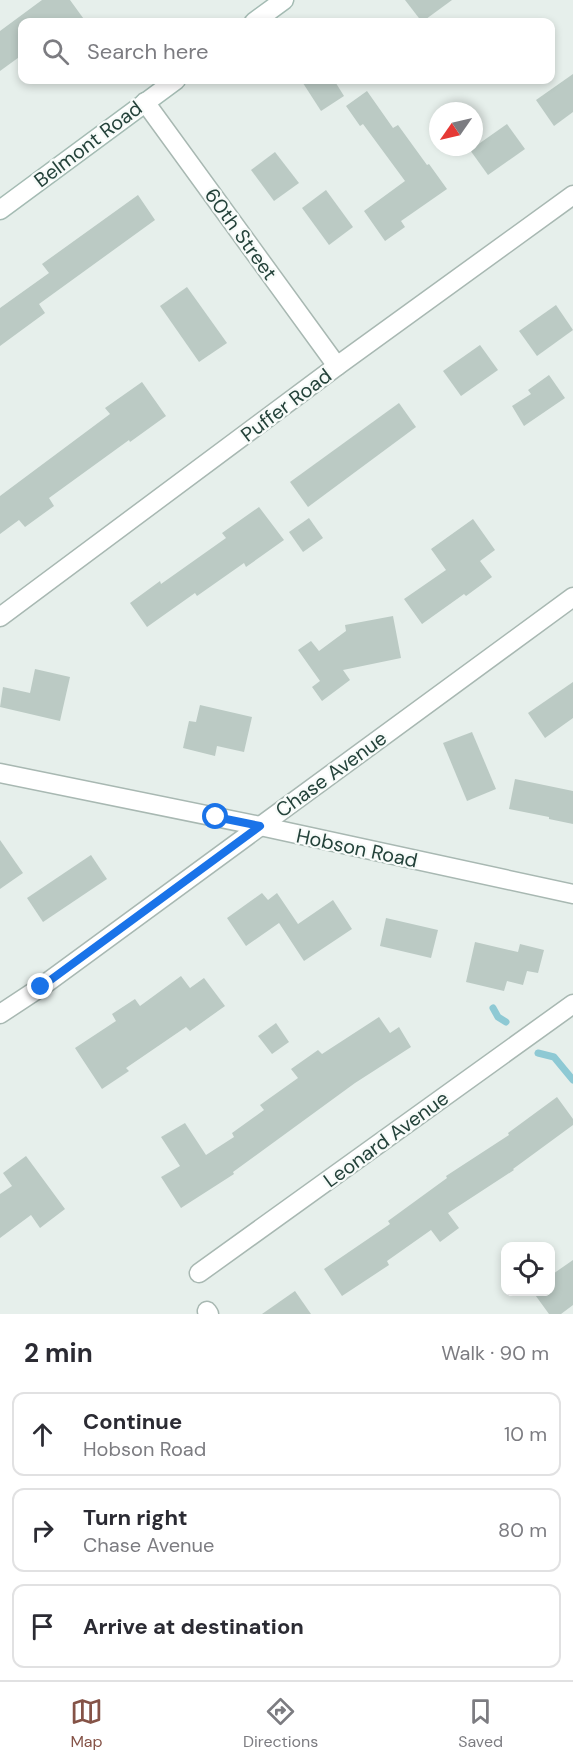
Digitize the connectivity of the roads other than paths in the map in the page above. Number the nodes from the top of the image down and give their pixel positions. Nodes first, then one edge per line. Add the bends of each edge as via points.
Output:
1 (284, 0) edge
2 (259, 18) edge
3 (170, 84) edge
4 (145, 102) junction
5 (573, 195) edge
6 (0, 210) edge
7 (337, 366) junction
8 (573, 597) edge
9 (0, 617) edge
10 (0, 773) edge
11 (260, 826) junction
12 (573, 894) edge
13 (573, 1004) edge
14 (0, 1014) edge
15 (199, 1273) dead end

1 - 2 street
3 - 4 street, Belmont Road
4 - 6 street, Belmont Road
4 - 7 street, 60th Street
5 - 7 street, Puffer Road
7 - 9 street, Puffer Road
8 - 11 street, Chase Avenue
10 - 11 street, Hobson Road
11 - 12 street, Hobson Road
11 - 14 street, Chase Avenue
13 - 15 street, Leonard Avenue

